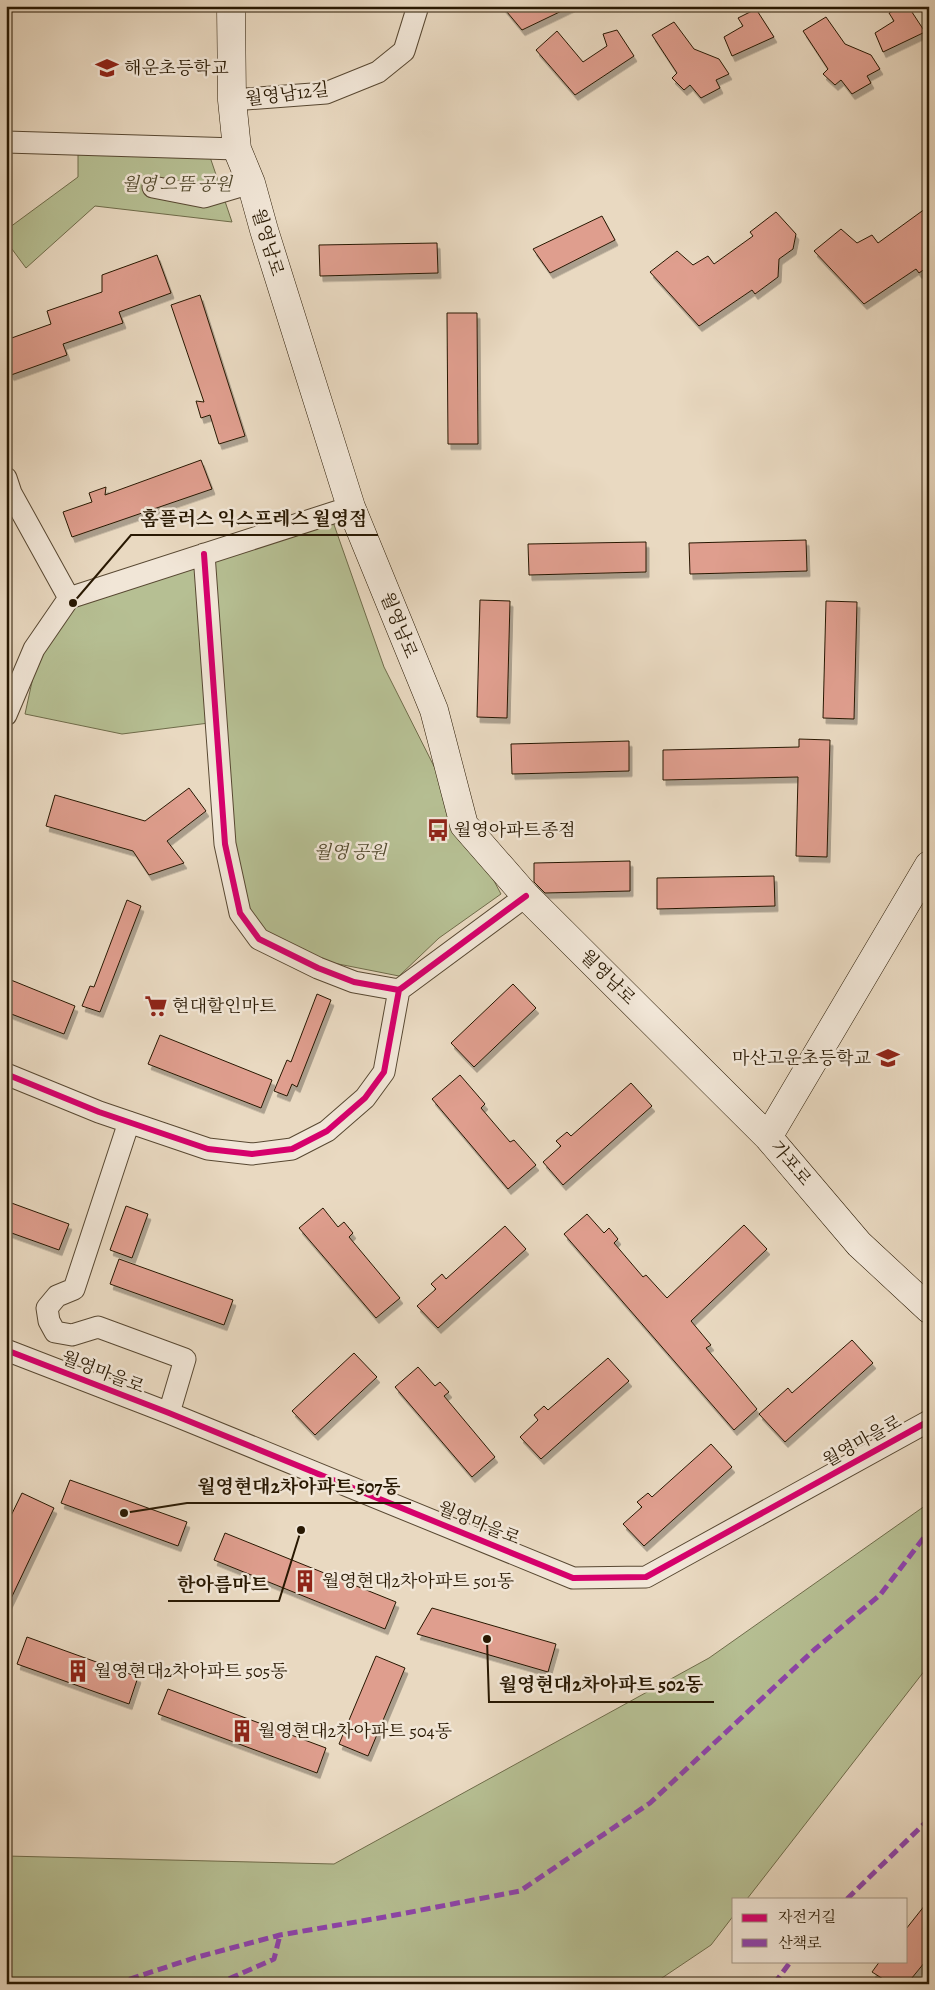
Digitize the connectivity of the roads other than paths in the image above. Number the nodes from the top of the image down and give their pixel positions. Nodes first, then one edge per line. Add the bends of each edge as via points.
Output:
1 (231, 6) edge
2 (418, 6) edge
3 (232, 100) junction
4 (6, 142) edge
5 (237, 149) junction
6 (251, 183) junction
7 (153, 187) dead end
8 (6, 478) edge
9 (351, 507) junction
10 (204, 554) junction
11 (70, 598) junction
12 (6, 716) edge
13 (929, 865) edge
14 (526, 896) junction
15 (399, 990) junction
16 (6, 1074) edge
17 (129, 1122) junction
18 (768, 1137) junction
19 (929, 1308) edge
20 (6, 1350) edge
21 (169, 1413) junction
22 (929, 1421) edge

1 - 3 main road, 월영남로
2 - 3 street, 월영남12길 via 404,51 378,72 326,93
3 - 5 main road, 월영남로
4 - 5 street
5 - 6 main road, 월영남로
6 - 7 street via 204,197
6 - 9 main road, 월영남로
8 - 11 street via 11,493
9 - 10 street
9 - 14 main road, 월영남로 via 434,710 464,825
10 - 11 street
10 - 15 street via 225,844 240,914 258,939 318,968 354,982
11 - 12 street via 34,649
13 - 18 main road, 가포로
14 - 15 street
14 - 18 main road, 월영남로
15 - 17 street via 384,1072 365,1098 328,1131 292,1149 252,1154 208,1149
16 - 17 street
17 - 21 street via 74,1289 58,1296 47,1308 55,1332 72,1334 98,1327 185,1359
18 - 19 main road, 가포로 via 859,1244
20 - 21 street, 월영마을로
21 - 22 street, 월영마을로 via 573,1578 646,1577

